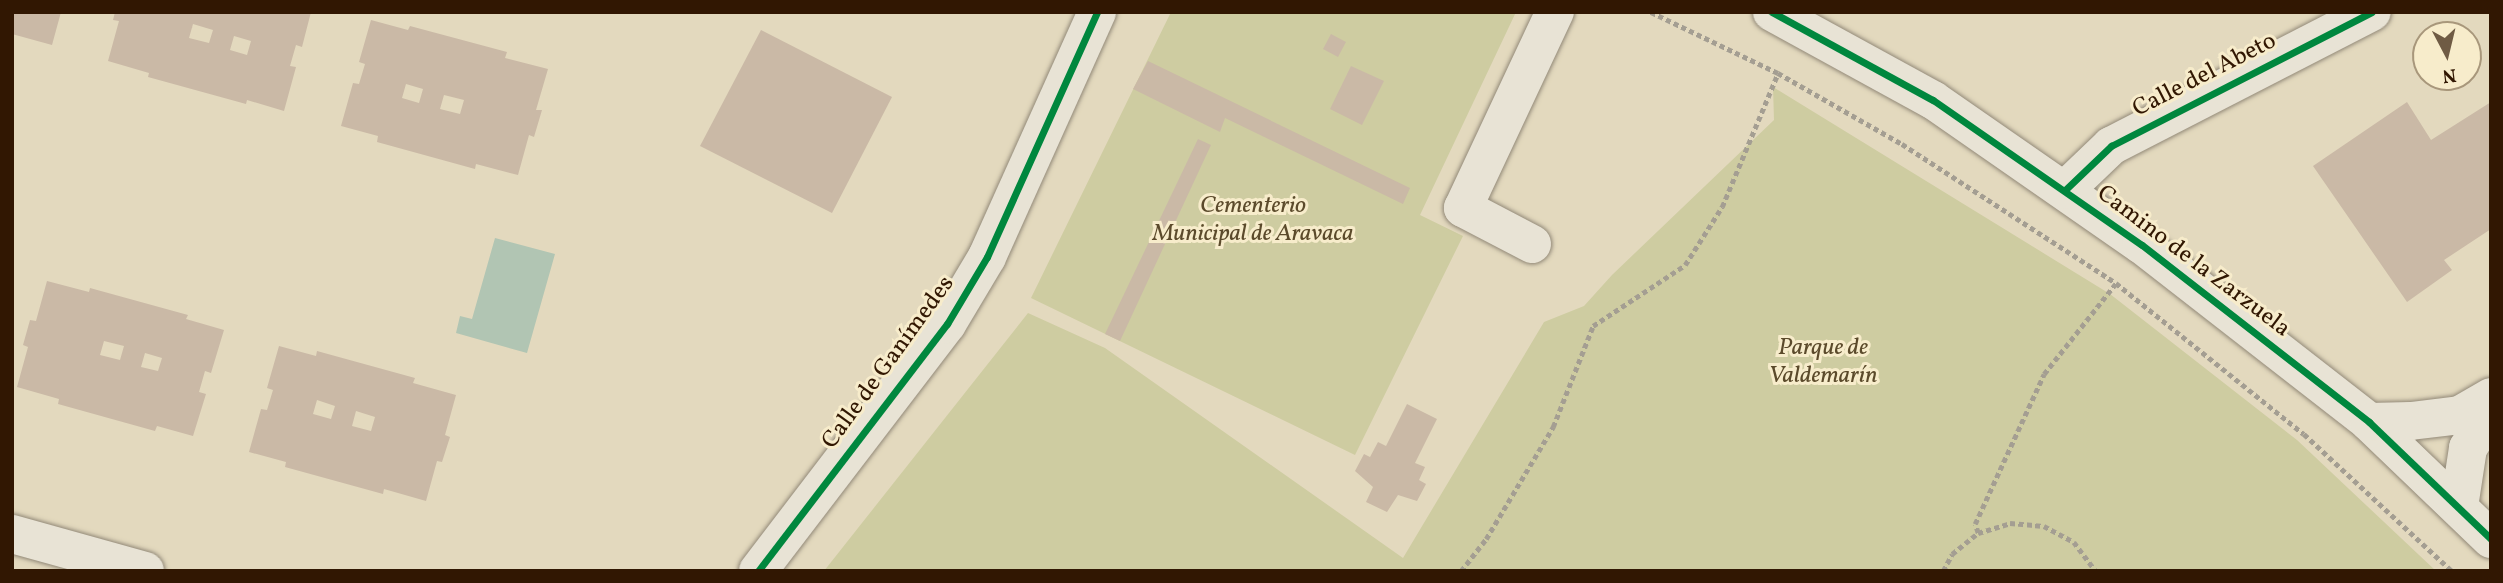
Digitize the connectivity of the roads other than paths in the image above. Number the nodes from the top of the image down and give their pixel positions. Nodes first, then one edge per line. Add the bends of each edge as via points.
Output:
1 (1097, 12) edge
2 (1555, 12) edge
3 (1772, 12) edge
4 (2372, 12) edge
5 (2065, 190) junction
6 (1532, 244) dead end
7 (2491, 397) edge
8 (2491, 413) edge
9 (2369, 422) junction
10 (2459, 506) junction
11 (12, 534) edge
12 (2491, 538) edge
13 (145, 571) edge
14 (758, 571) edge

1 - 14 street, Calle de Ganímedes via 986,257 947,324
2 - 6 street via 1463,208
3 - 5 street, Camino de la Zarzuela via 1933,100
4 - 5 street, Calle del Abeto via 2111,146
5 - 9 street, Camino de la Zarzuela
7 - 9 street via 2460,415
8 - 10 street via 2468,448
9 - 10 street, Camino de la Zarzuela
10 - 12 street, Camino de la Zarzuela
11 - 13 street

